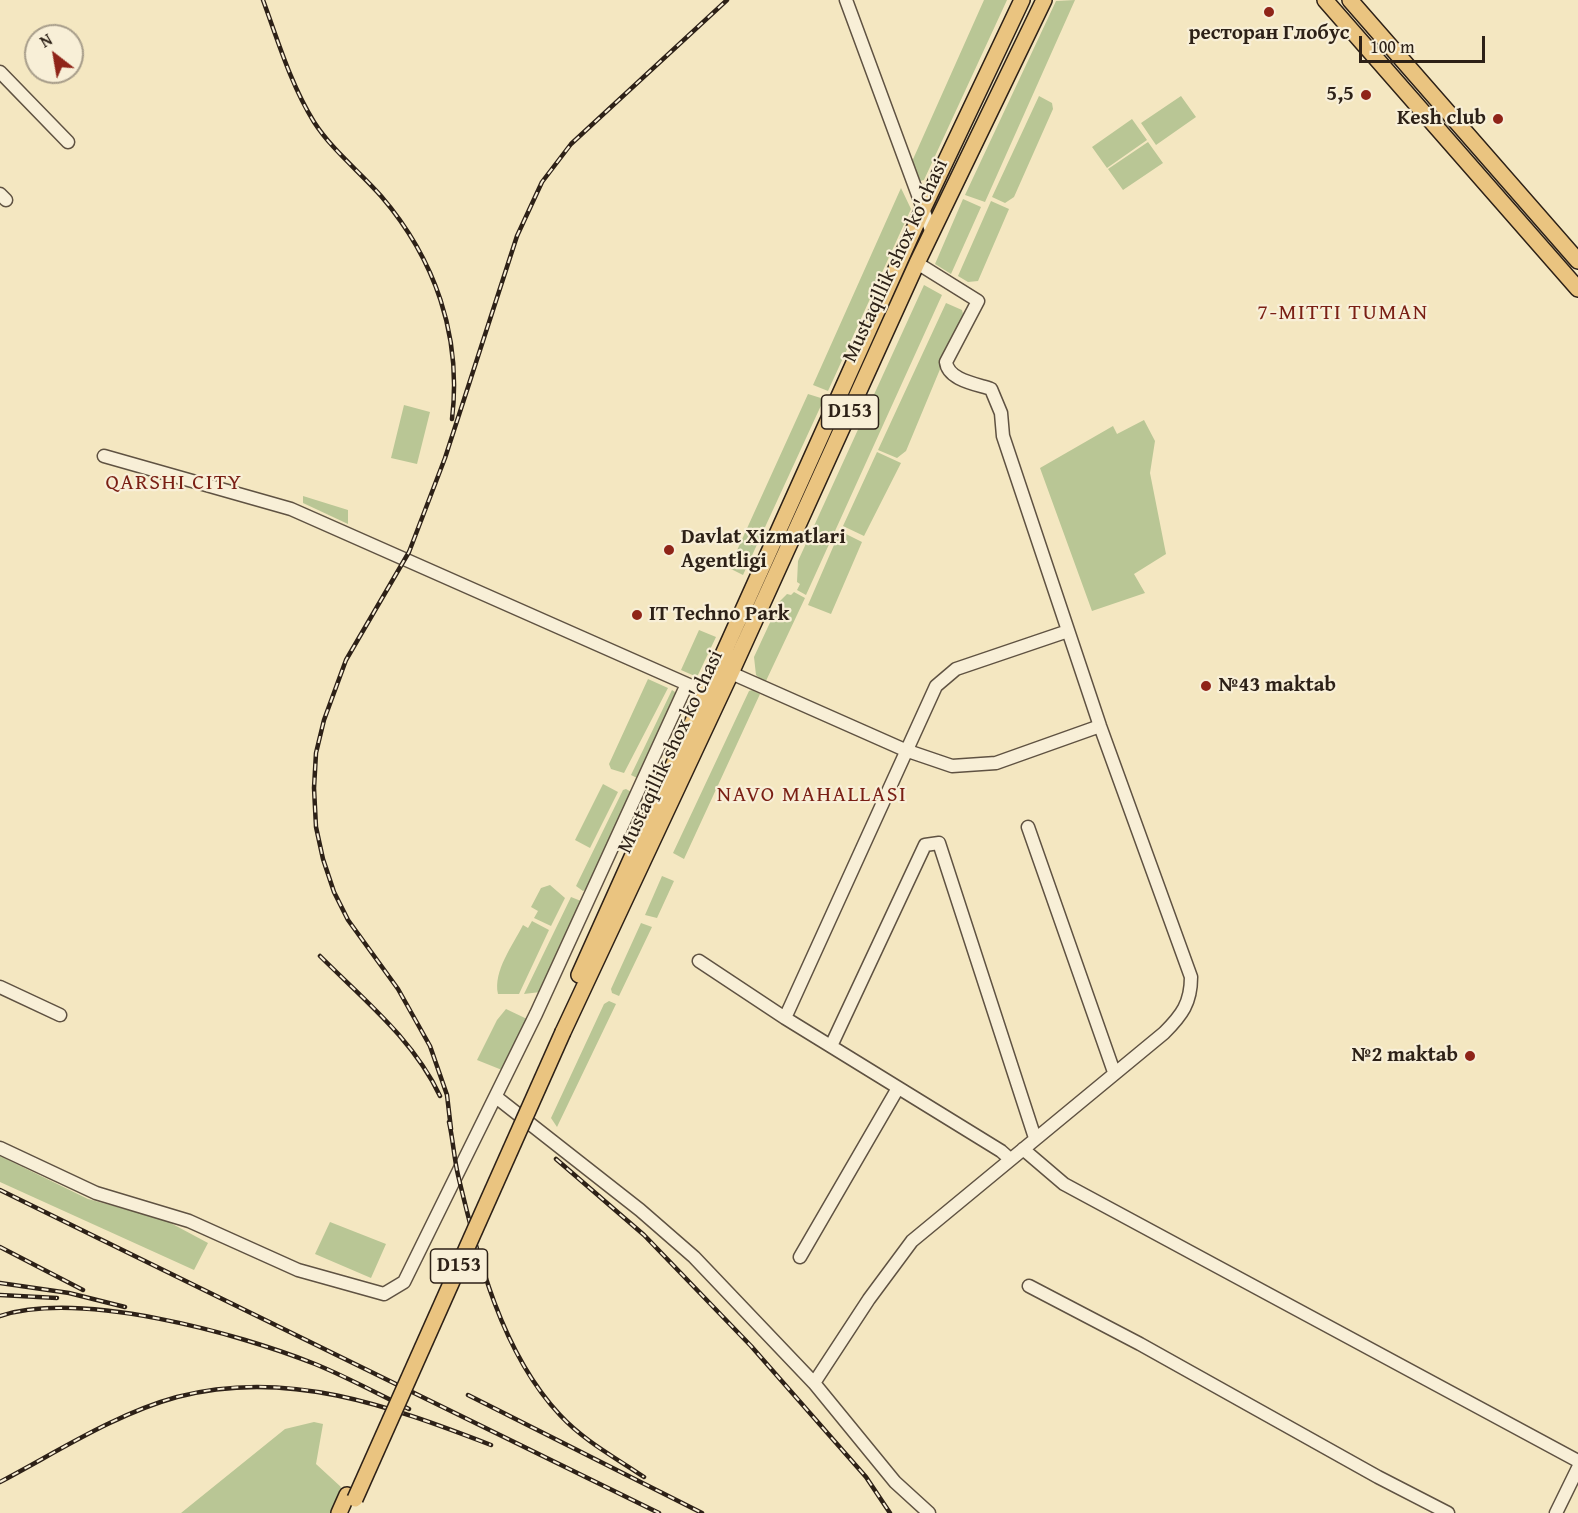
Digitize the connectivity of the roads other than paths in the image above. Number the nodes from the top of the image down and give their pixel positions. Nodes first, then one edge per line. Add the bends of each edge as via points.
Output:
1 (846, 0) edge
2 (1022, 0) edge
3 (1044, 0) edge
4 (1324, 0) edge
5 (1350, 0) edge
6 (0, 72) edge
7 (68, 142) dead end
8 (923, 209) junction
9 (932, 233) junction
10 (903, 255) junction
11 (1578, 261) edge
12 (917, 263) junction
13 (1578, 289) edge
14 (104, 456) dead end
15 (1068, 631) junction
16 (731, 673) junction
17 (687, 684) junction
18 (705, 692) junction
19 (1100, 726) junction
20 (905, 750) junction
21 (661, 809) junction
22 (1028, 827) dead end
23 (699, 961) dead end
24 (0, 987) edge
25 (60, 1015) dead end
26 (785, 1018) junction
27 (831, 1046) junction
28 (1114, 1072) junction
29 (898, 1088) junction
30 (496, 1097) junction
31 (1035, 1138) junction
32 (0, 1148) edge
33 (1023, 1149) junction
34 (1010, 1159) junction
35 (800, 1257) dead end
36 (1029, 1286) dead end
37 (814, 1383) junction
38 (1578, 1461) edge
39 (1578, 1468) edge
40 (351, 1503) edge
41 (339, 1513) edge
42 (929, 1513) edge
43 (1448, 1513) edge
44 (1556, 1513) edge

1 - 8 street
2 - 8 main road, Mustaqillik shox ko'chasi / D153
3 - 9 main road, Mustaqillik shox ko'chasi / D153
4 - 13 main road
5 - 11 main road
6 - 7 street
8 - 9 street
8 - 10 main road, Mustaqillik shox ko'chasi / D153
9 - 12 main road, Mustaqillik shox ko'chasi / D153
10 - 12 main road
10 - 18 main road, Mustaqillik shox ko'chasi / D153
12 - 15 street via 978,301 946,368 951,374 991,389 997,400 1003,436
12 - 16 main road, Mustaqillik shox ko'chasi / D153
14 - 17 street via 291,509
15 - 19 street
15 - 20 street via 956,669 936,686
16 - 20 street
16 - 21 main road, Mustaqillik shox ko'chasi / D153
17 - 18 street
17 - 30 street
18 - 21 main road, Mustaqillik shox ko'chasi / D153
19 - 20 street via 996,762 976,765 952,766
19 - 28 street via 1191,977 1191,994 1184,1013
20 - 26 street
21 - 40 main road, Mustaqillik shox ko'chasi / D153
22 - 28 street
23 - 26 street
24 - 25 street
26 - 27 street
27 - 29 street
27 - 31 street via 925,845 939,843
28 - 31 street
29 - 34 street
29 - 35 street
30 - 32 street via 404,1282 384,1294 298,1269 189,1221 96,1193
30 - 37 street via 694,1257
31 - 33 street
33 - 34 street
33 - 38 street via 1064,1184
34 - 37 street via 912,1241
36 - 43 street
37 - 42 street via 882,1467
39 - 44 street
40 - 41 main road, D153

